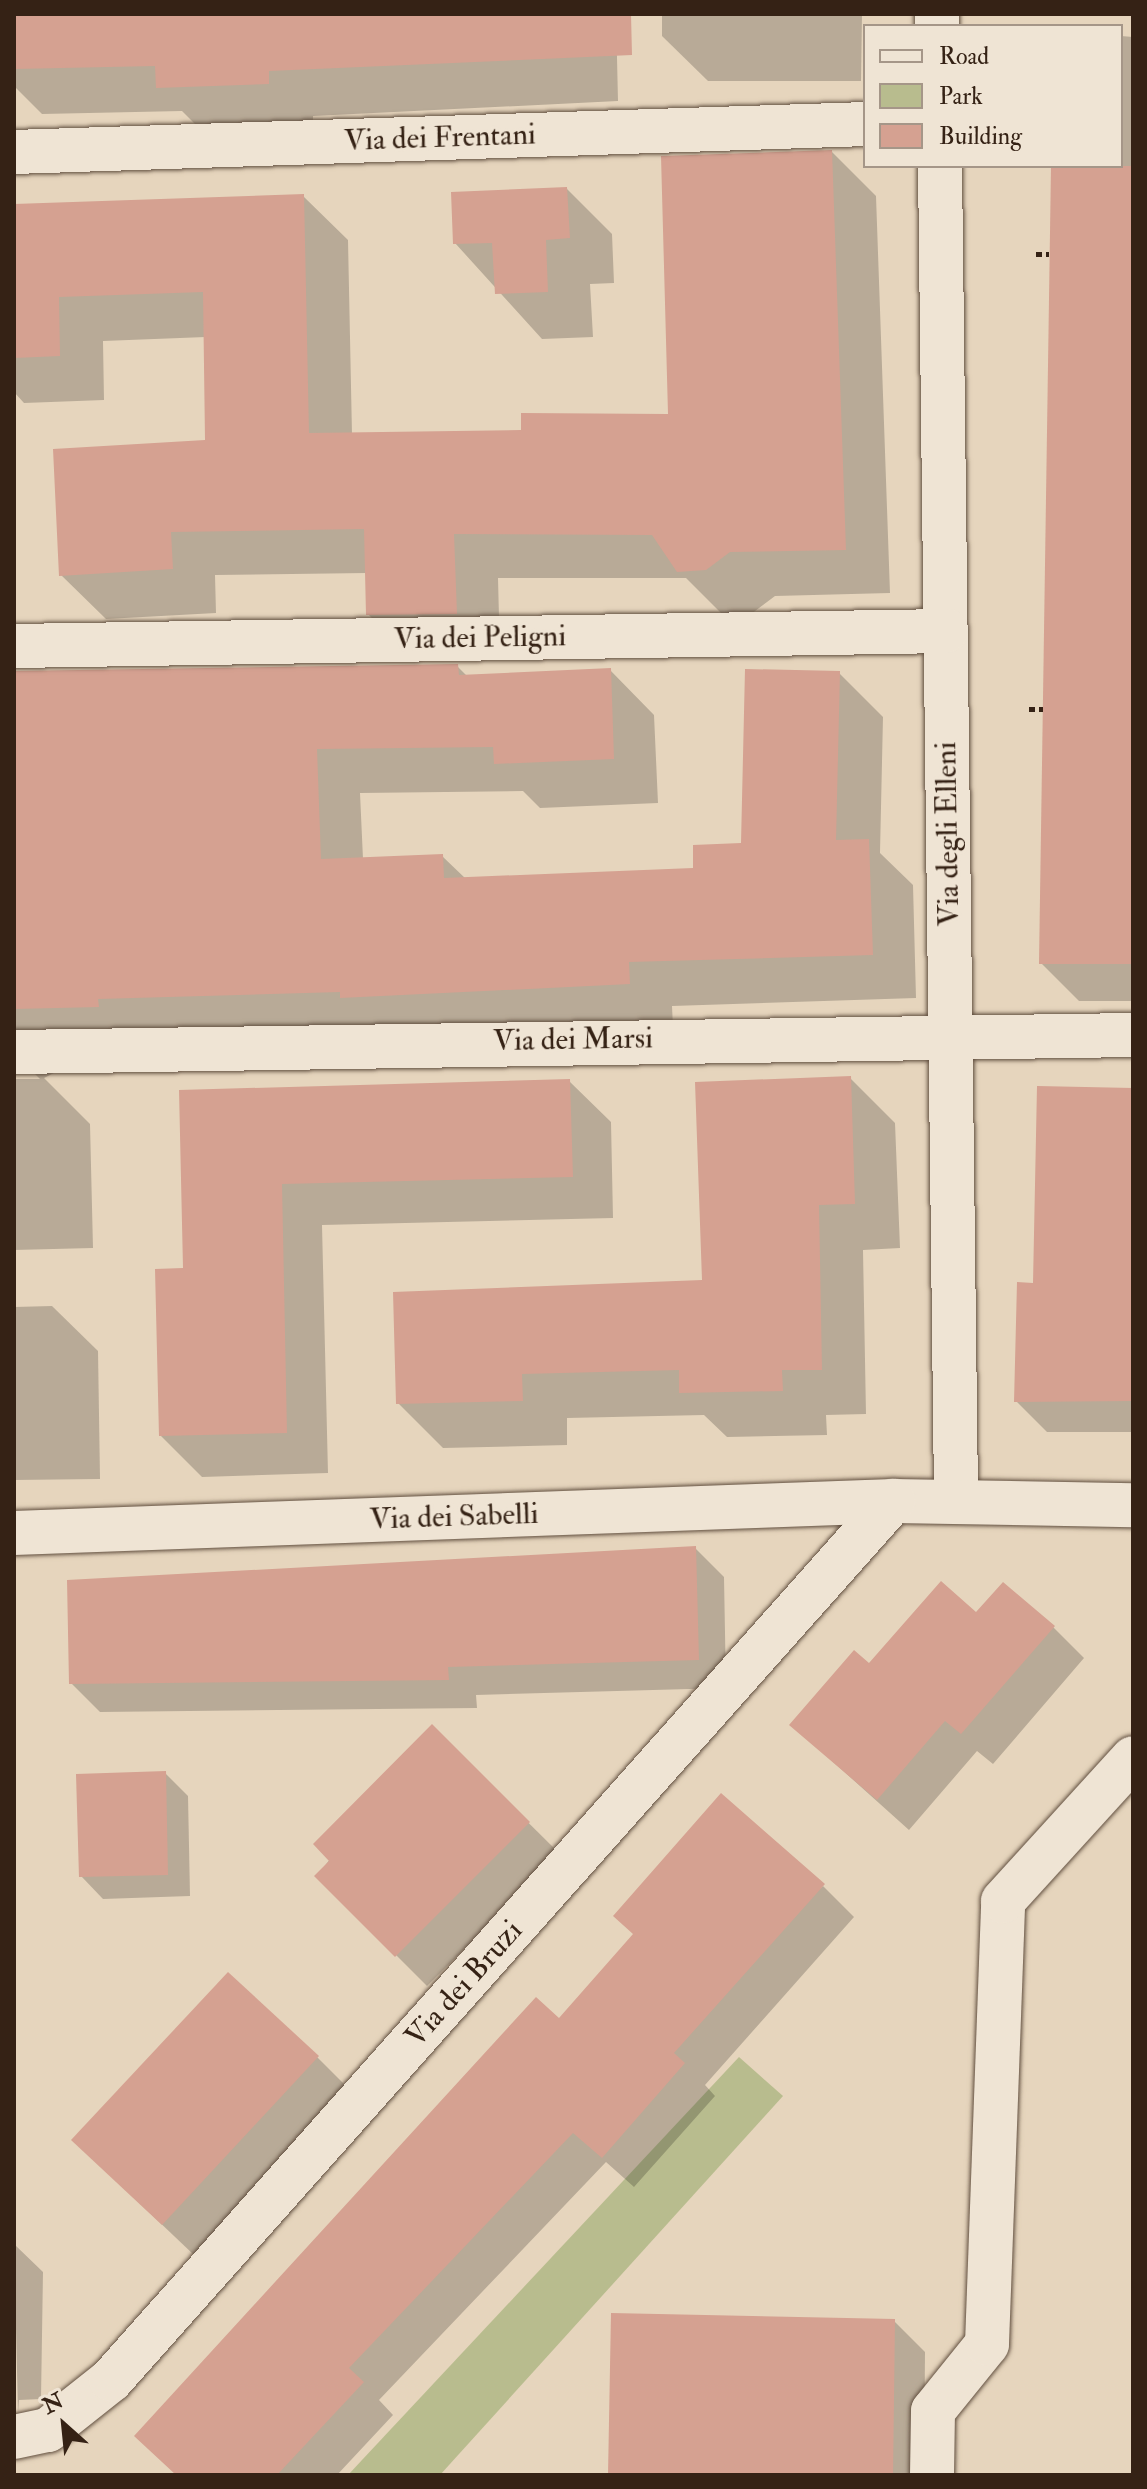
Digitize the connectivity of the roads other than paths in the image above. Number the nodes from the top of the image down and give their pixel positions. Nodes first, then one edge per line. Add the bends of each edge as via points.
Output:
1 (863, 124) edge
2 (14, 152) edge
3 (940, 168) edge
4 (946, 631) junction
5 (14, 646) edge
6 (950, 1032) junction
7 (1133, 1035) edge
8 (14, 1052) edge
9 (893, 1501) junction
10 (956, 1502) junction
11 (1133, 1505) edge
12 (14, 1533) edge
13 (1133, 1758) edge
14 (14, 2437) edge
15 (932, 2475) edge

1 - 2 street, Via dei Frentani
3 - 4 street, Via degli Elleni
4 - 5 street, Via dei Peligni
4 - 6 street, Via degli Elleni
6 - 7 street, Via dei Marsi
6 - 8 street, Via dei Marsi
6 - 10 street, Via degli Elleni
9 - 10 street, Via dei Sabelli
9 - 12 street, Via dei Sabelli
9 - 14 street, Via dei Bruzi via 111,2380 48,2430
10 - 11 street, Via dei Sabelli
13 - 15 street via 1003,1901 987,2344 933,2411

